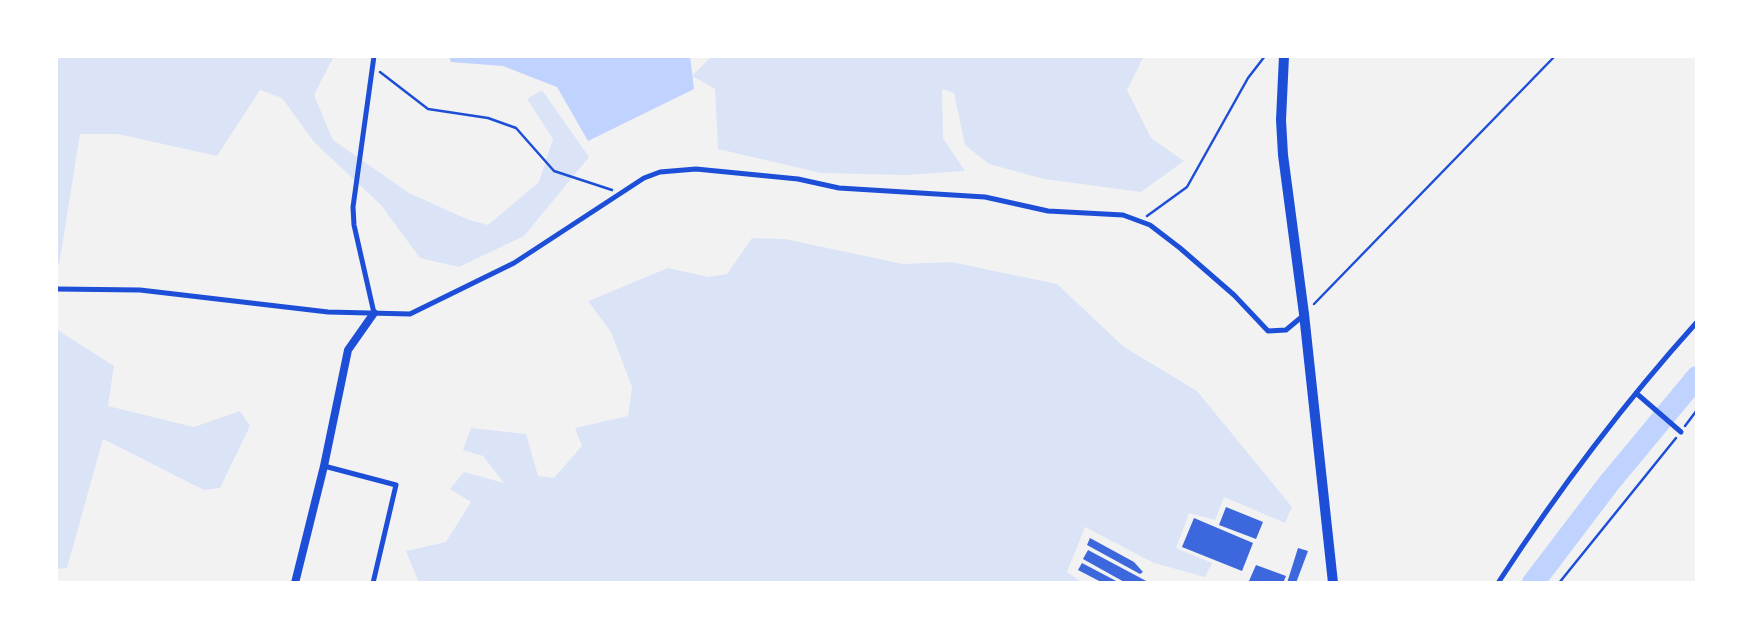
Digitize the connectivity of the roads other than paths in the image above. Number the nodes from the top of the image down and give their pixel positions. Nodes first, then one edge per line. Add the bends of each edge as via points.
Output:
1 (374, 56) edge
2 (1284, 56) edge
3 (56, 289) edge
4 (374, 313) junction
5 (1304, 314) junction
6 (1697, 322) edge
7 (1636, 393) junction
8 (1681, 432) road end
9 (324, 466) junction
10 (295, 583) edge
11 (373, 583) edge
12 (1333, 583) edge
13 (1498, 583) edge

1 - 4 street via 353,207 354,225
2 - 5 highway via 1283,155
3 - 4 street via 140,290 328,312
4 - 5 street via 410,314 514,263 620,192 660,172 696,169 798,179 839,188 985,198 1048,210 1123,215 1150,225 1180,248 1234,295 1268,332 1286,330
4 - 9 street via 348,350
5 - 12 highway
6 - 7 street
7 - 8 street
7 - 13 street via 1526,539
9 - 10 street
9 - 11 street via 396,486

